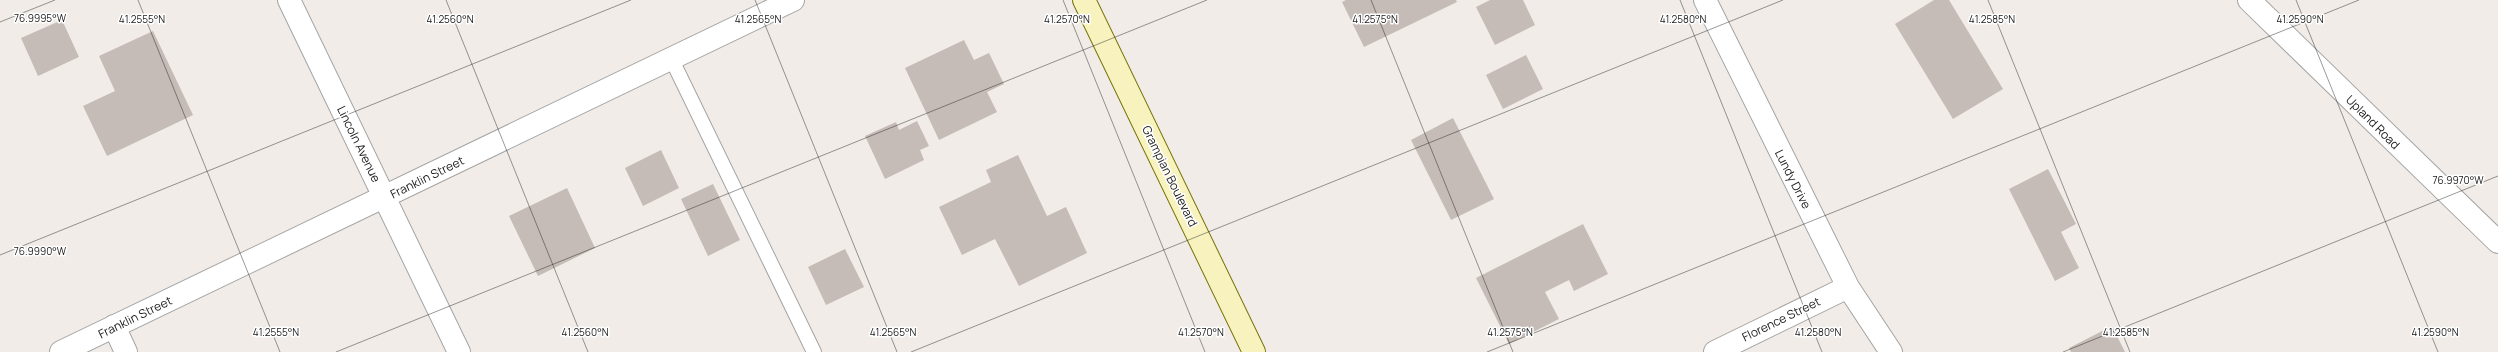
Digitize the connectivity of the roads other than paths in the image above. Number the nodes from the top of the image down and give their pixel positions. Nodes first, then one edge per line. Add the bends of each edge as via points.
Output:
1 (289, 0) edge
2 (793, 0) edge
3 (1084, 0) edge
4 (1705, 0) edge
5 (2249, 0) edge
6 (671, 58) junction
7 (385, 198) junction
8 (2498, 242) edge
9 (1848, 287) junction
10 (114, 326) junction
11 (61, 352) edge
12 (126, 352) edge
13 (459, 352) edge
14 (814, 352) edge
15 (1254, 352) edge
16 (1715, 352) edge
17 (1892, 352) edge

1 - 7 street, Lincoln Avenue
2 - 6 street, Franklin Street
3 - 15 street, Grampian Boulevard
4 - 9 street, Lundy Drive
5 - 8 street, Upland Road
6 - 7 street, Franklin Street
6 - 14 lane
7 - 10 street, Franklin Street
7 - 13 street, Lincoln Avenue
9 - 16 street, Florence Street
9 - 17 street, Lundy Drive
10 - 11 street, Franklin Street
10 - 12 street

